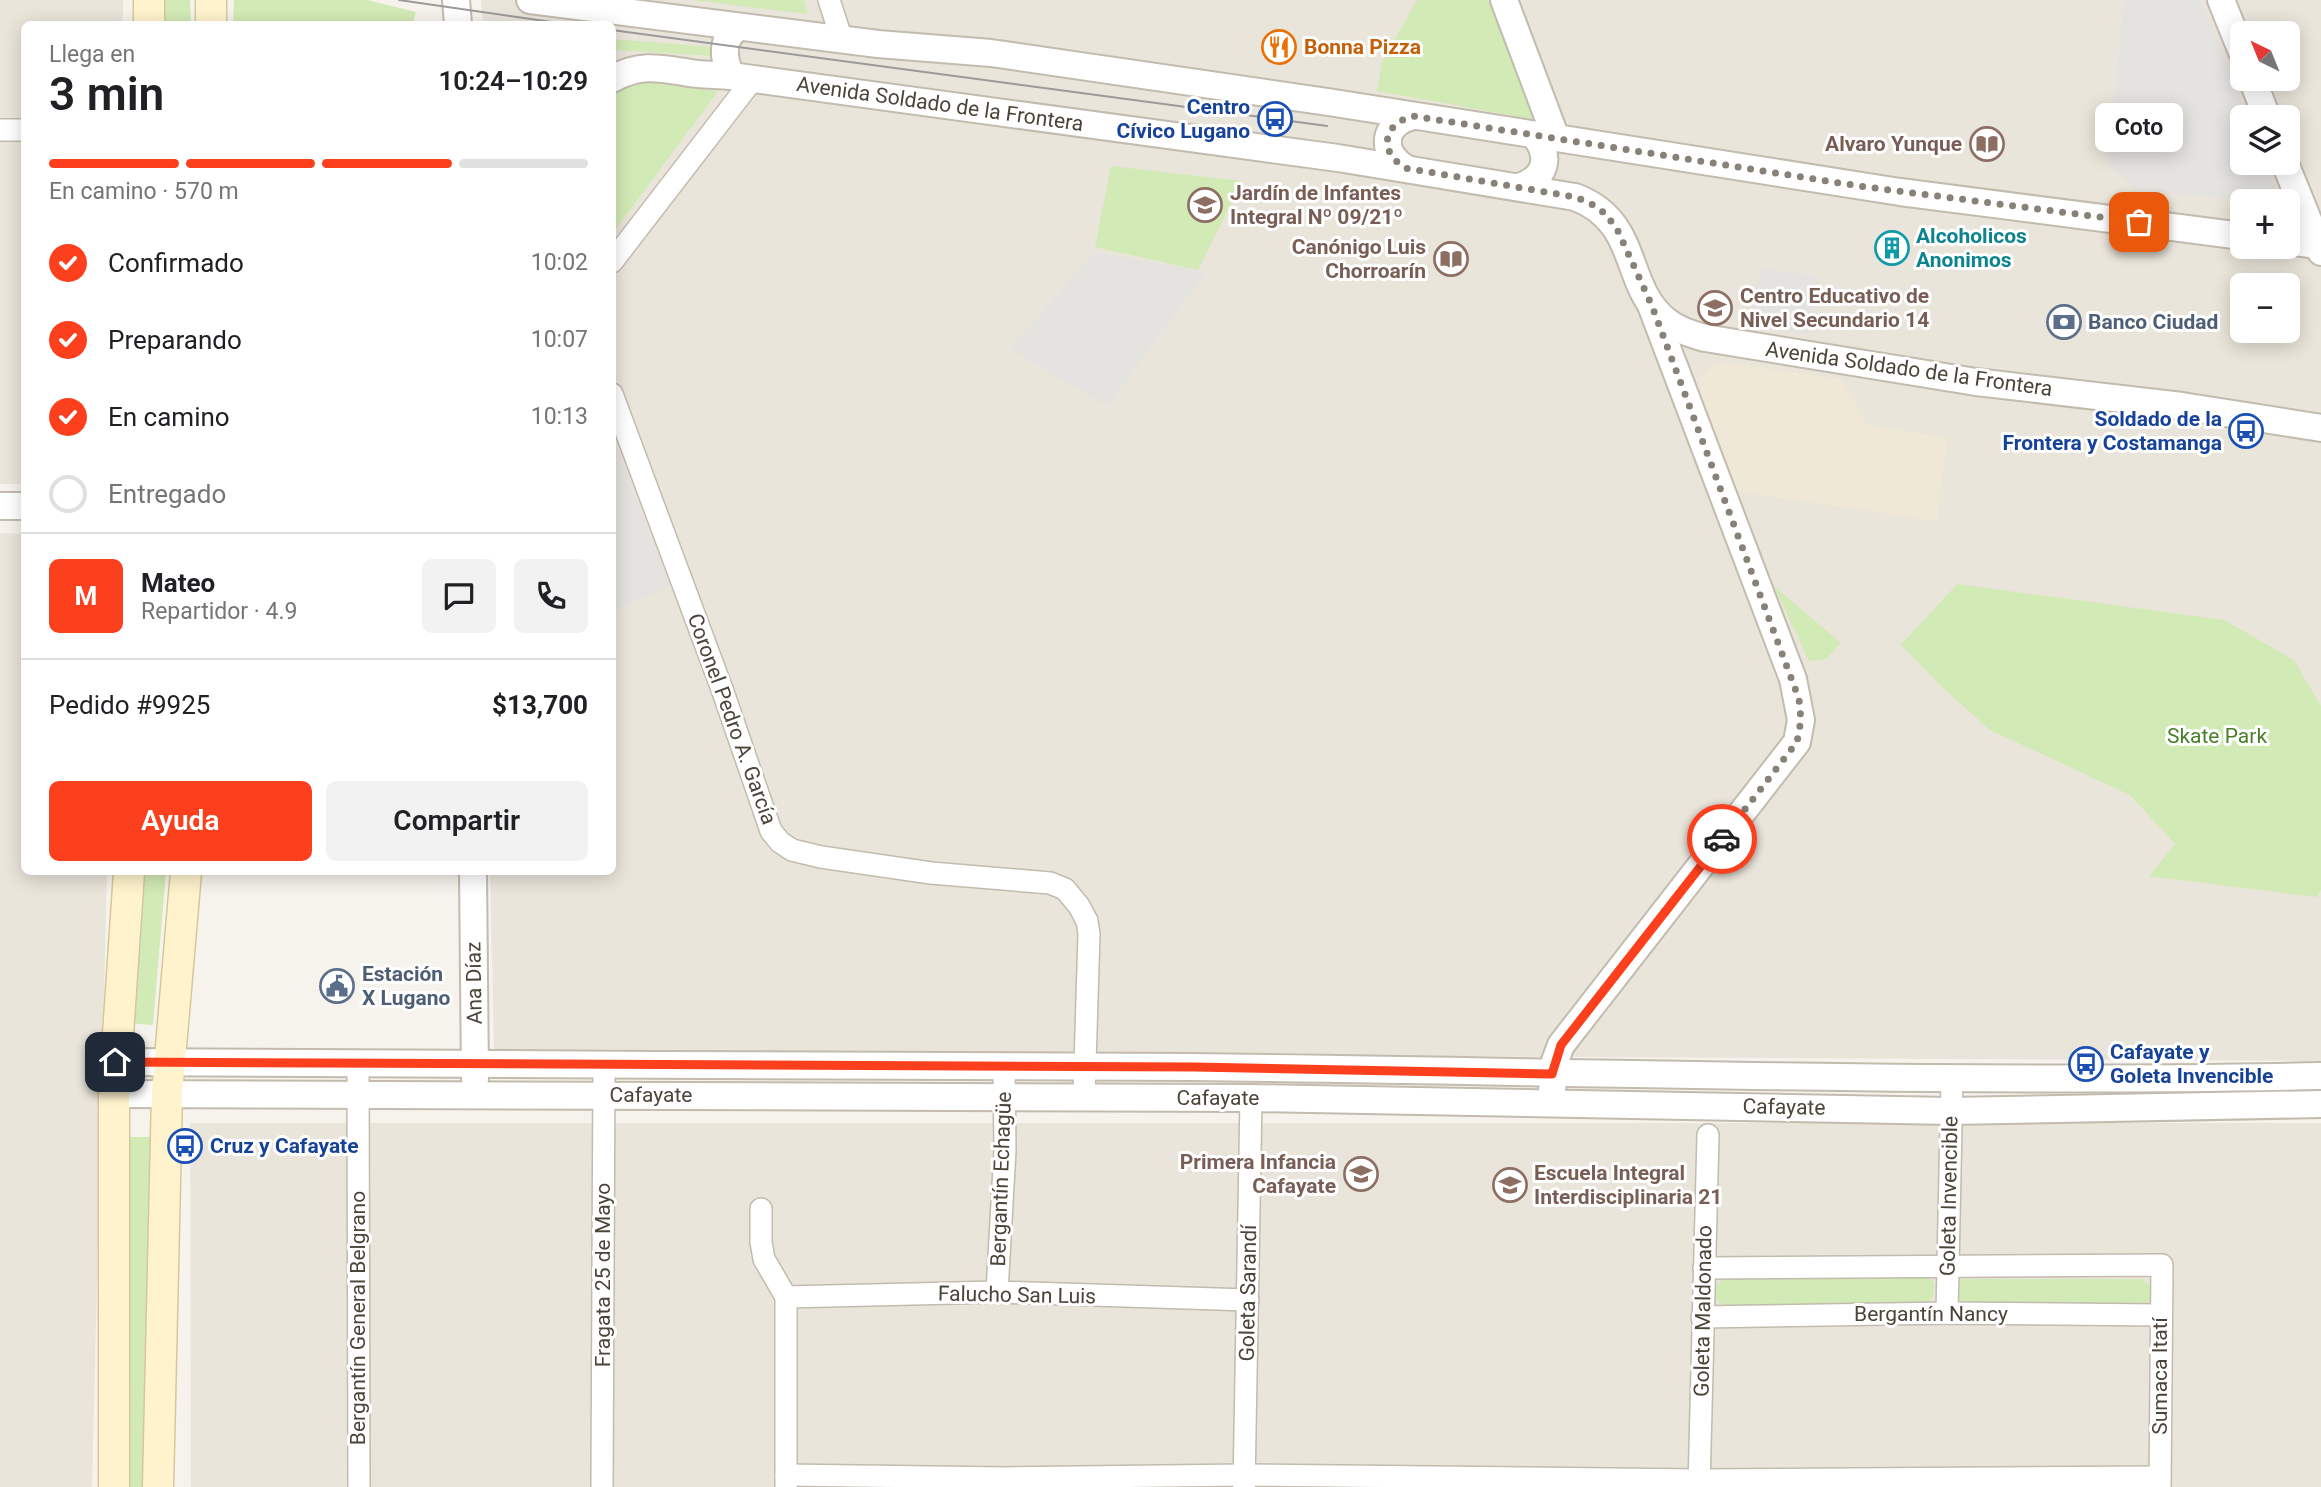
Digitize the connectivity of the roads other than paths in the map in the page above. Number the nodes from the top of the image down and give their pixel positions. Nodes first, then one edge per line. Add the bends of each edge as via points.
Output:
1 (149, 0) edge
2 (211, 0) edge
3 (456, 0) edge
4 (530, 0) edge
5 (829, 0) edge
6 (1504, 0) edge
7 (2221, 0) edge
8 (149, 21) edge
9 (211, 21) edge
10 (458, 21) edge
11 (2230, 22) edge
12 (740, 27) junction
13 (842, 40) junction
14 (616, 78) edge
15 (742, 78) junction
16 (1413, 116) junction
17 (0, 130) edge
18 (21, 130) edge
19 (1545, 136) junction
20 (1405, 168) junction
21 (2290, 175) edge
22 (1519, 187) junction
23 (2230, 234) edge
24 (2300, 244) edge
25 (2319, 249) edge
26 (616, 256) edge
27 (1652, 306) junction
28 (616, 405) edge
29 (2321, 428) edge
30 (0, 506) edge
31 (21, 506) edge
32 (129, 875) edge
33 (186, 875) edge
34 (473, 875) edge
35 (115, 1062) junction
36 (169, 1063) junction
37 (475, 1063) junction
38 (358, 1064) junction
39 (604, 1064) junction
40 (1004, 1066) junction
41 (1086, 1066) junction
42 (1552, 1074) junction
43 (2321, 1076) edge
44 (1952, 1078) junction
45 (167, 1093) junction
46 (114, 1094) junction
47 (358, 1094) junction
48 (475, 1095) junction
49 (604, 1095) junction
50 (1084, 1097) junction
51 (1004, 1098) junction
52 (1251, 1098) junction
53 (1552, 1104) junction
54 (2321, 1104) edge
55 (1950, 1111) junction
56 (1708, 1135) dead end
57 (761, 1209) dead end
58 (1948, 1266) junction
59 (1704, 1268) junction
60 (998, 1292) junction
61 (786, 1297) junction
62 (1248, 1300) junction
63 (1947, 1313) junction
64 (2161, 1315) junction
65 (1702, 1317) junction
66 (786, 1481) edge
67 (1244, 1481) edge
68 (1005, 1482) edge
69 (2160, 1482) edge
70 (1932, 1483) edge
71 (1699, 1484) edge
72 (114, 1487) edge
73 (159, 1487) edge
74 (359, 1487) edge
75 (601, 1487) edge

1 - 8 main road
2 - 9 main road
3 - 10 street
4 - 12 street
5 - 13 street
6 - 19 street
7 - 11 street
12 - 13 street
12 - 15 street via 724,45 726,66
13 - 16 street via 991,54
14 - 15 street, Avenida Soldado de la Frontera via 648,67
15 - 20 street, Avenida Soldado de la Frontera
15 - 26 street
16 - 19 street
16 - 20 street via 1392,127 1387,140 1388,151
17 - 18 street
19 - 22 street via 1541,144 1544,164 1538,176
19 - 23 street via 1912,194
20 - 22 street, Avenida Soldado de la Frontera
21 - 25 street
22 - 27 street, Avenida Soldado de la Frontera via 1575,197 1606,214
24 - 25 street
27 - 29 street, Avenida Soldado de la Frontera via 1665,321 1705,338 1976,382
27 - 42 street via 1793,679 1801,720 1797,742 1561,1045
28 - 41 street, Coronel Pedro A. García via 771,831 792,850 821,857 931,873 1042,882 1065,889 1087,921 1089,934
30 - 31 street
32 - 35 main road
33 - 36 main road
34 - 37 street, Ana Díaz
35 - 36 street, Cafayate
35 - 46 main road
36 - 38 street, Cafayate
36 - 45 main road
37 - 38 street, Cafayate
37 - 39 street, Cafayate
37 - 48 street, Ana Díaz
38 - 47 street, Bergantín General Belgrano
39 - 40 street, Cafayate
39 - 49 street, Fragata 25 de Mayo
40 - 41 street, Cafayate
40 - 51 street, Bergantín Echagüe
41 - 42 street, Cafayate
41 - 50 street, Coronel Pedro A. García
42 - 44 street, Cafayate
42 - 53 street
43 - 44 street, Cafayate
44 - 55 street, Goleta Invencible
45 - 46 street, Cafayate
45 - 47 street, Cafayate
45 - 73 main road
46 - 72 main road
47 - 48 street, Cafayate
47 - 74 street, Bergantín General Belgrano
48 - 49 street, Cafayate
49 - 51 street, Cafayate
49 - 75 street, Fragata 25 de Mayo
50 - 51 street, Cafayate
50 - 52 street, Cafayate
51 - 60 street, Bergantín Echagüe
52 - 53 street, Cafayate
52 - 62 street, Goleta Sarandí
53 - 55 street, Cafayate
54 - 55 street, Cafayate
55 - 58 street, Goleta Invencible
56 - 59 street, Goleta Maldonado
57 - 61 street via 764,1259
58 - 59 street
58 - 63 street, Goleta Invencible
58 - 64 street, Sumaca Itatí via 2162,1265
59 - 65 street, Goleta Maldonado
60 - 61 street, Falucho San Luis
60 - 62 street, Falucho San Luis
61 - 66 street
62 - 67 street, Goleta Sarandí
63 - 64 street, Bergantín Nancy
63 - 65 street, Bergantín Nancy
64 - 69 street, Sumaca Itatí
65 - 71 street, Goleta Maldonado
66 - 68 street
67 - 68 street
67 - 71 street
69 - 70 street
70 - 71 street

